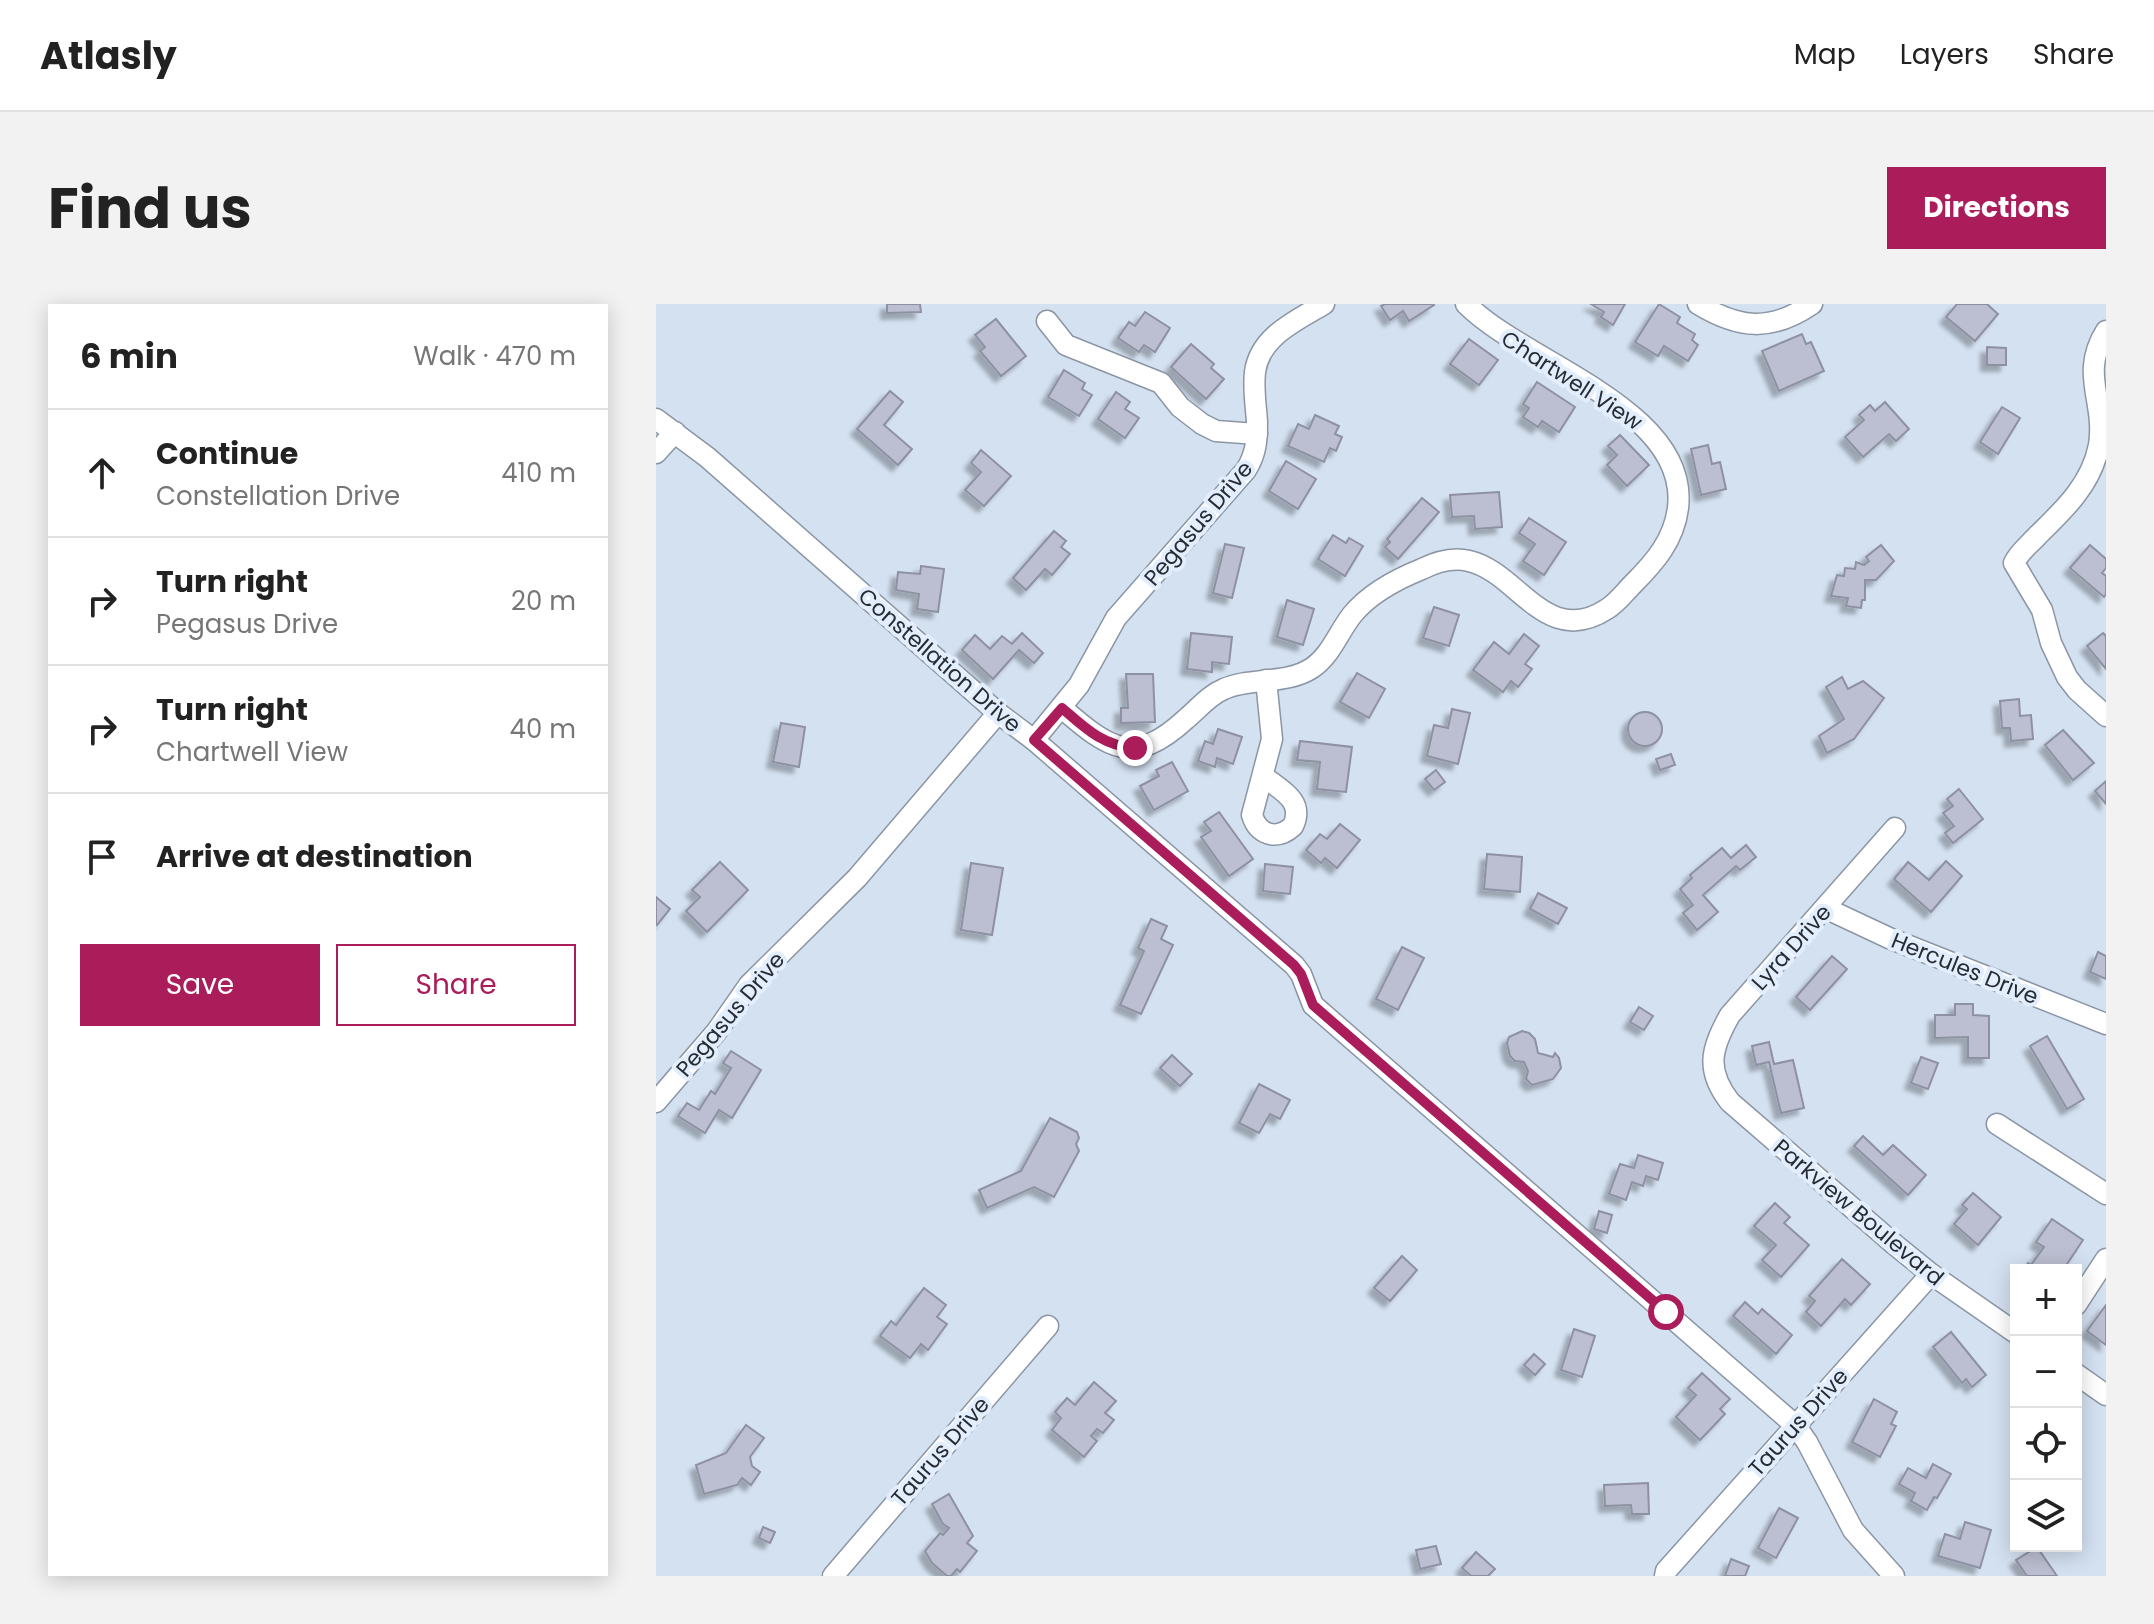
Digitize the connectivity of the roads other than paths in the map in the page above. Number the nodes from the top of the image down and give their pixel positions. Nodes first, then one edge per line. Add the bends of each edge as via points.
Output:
1 (1324, 304) edge
2 (1466, 304) edge
3 (1698, 304) edge
4 (1812, 304) edge
5 (1047, 321) dead end
6 (2106, 331) edge
7 (656, 419) edge
8 (675, 432) junction
9 (1257, 434) junction
10 (656, 453) edge
11 (1266, 680) junction
12 (1062, 708) junction
13 (998, 713) junction
14 (2106, 716) edge
15 (1034, 740) junction
16 (1264, 777) dead end
17 (1895, 828) dead end
18 (1825, 908) junction
19 (2106, 1024) edge
20 (1714, 1078) joint
21 (656, 1102) edge
22 (1997, 1124) dead end
23 (2106, 1194) edge
24 (2106, 1259) edge
25 (1931, 1274) junction
26 (2082, 1296) edge
27 (1048, 1326) dead end
28 (2010, 1329) edge
29 (2082, 1378) edge
30 (2106, 1395) edge
31 (1795, 1425) junction
32 (1660, 1574) edge
33 (833, 1576) edge
34 (1894, 1576) edge

1 - 9 street, Pegasus Drive via 1275,336 1261,353 1255,374
2 - 11 street, Chartwell View via 1495,330 1615,402 1656,437 1678,489 1675,523 1663,552 1608,609 1580,619 1540,610 1472,561 1434,564 1362,604 1329,652 1311,668
3 - 4 street via 1750,325 1783,321
5 - 9 street via 1066,345 1161,383 1202,424 1216,431
6 - 14 street via 2093,372 2101,427 2094,461 2077,495 2016,558 2067,677
7 - 8 street, Constellation Drive
8 - 10 street
8 - 13 street, Constellation Drive
9 - 12 street, Pegasus Drive via 1256,452 1246,470 1116,618
11 - 12 street, Chartwell View via 1223,689 1163,739 1135,748 1099,739
11 - 16 street via 1272,726
12 - 15 street, Pegasus Drive
13 - 15 street, Constellation Drive
13 - 21 street, Pegasus Drive via 857,878 749,985
15 - 31 street, Constellation Drive via 1294,965 1313,1005
17 - 18 street, Lyra Drive
18 - 19 street, Hercules Drive
18 - 20 street, Lyra Drive via 1730,1015 1714,1052
20 - 25 street, Parkview Boulevard via 1730,1102
22 - 23 street
24 - 26 street
25 - 28 street, Parkview Boulevard
25 - 31 street, Taurus Drive
27 - 33 street, Taurus Drive
29 - 30 street
31 - 32 street, Taurus Drive
31 - 34 street, Constellation Drive via 1853,1530

